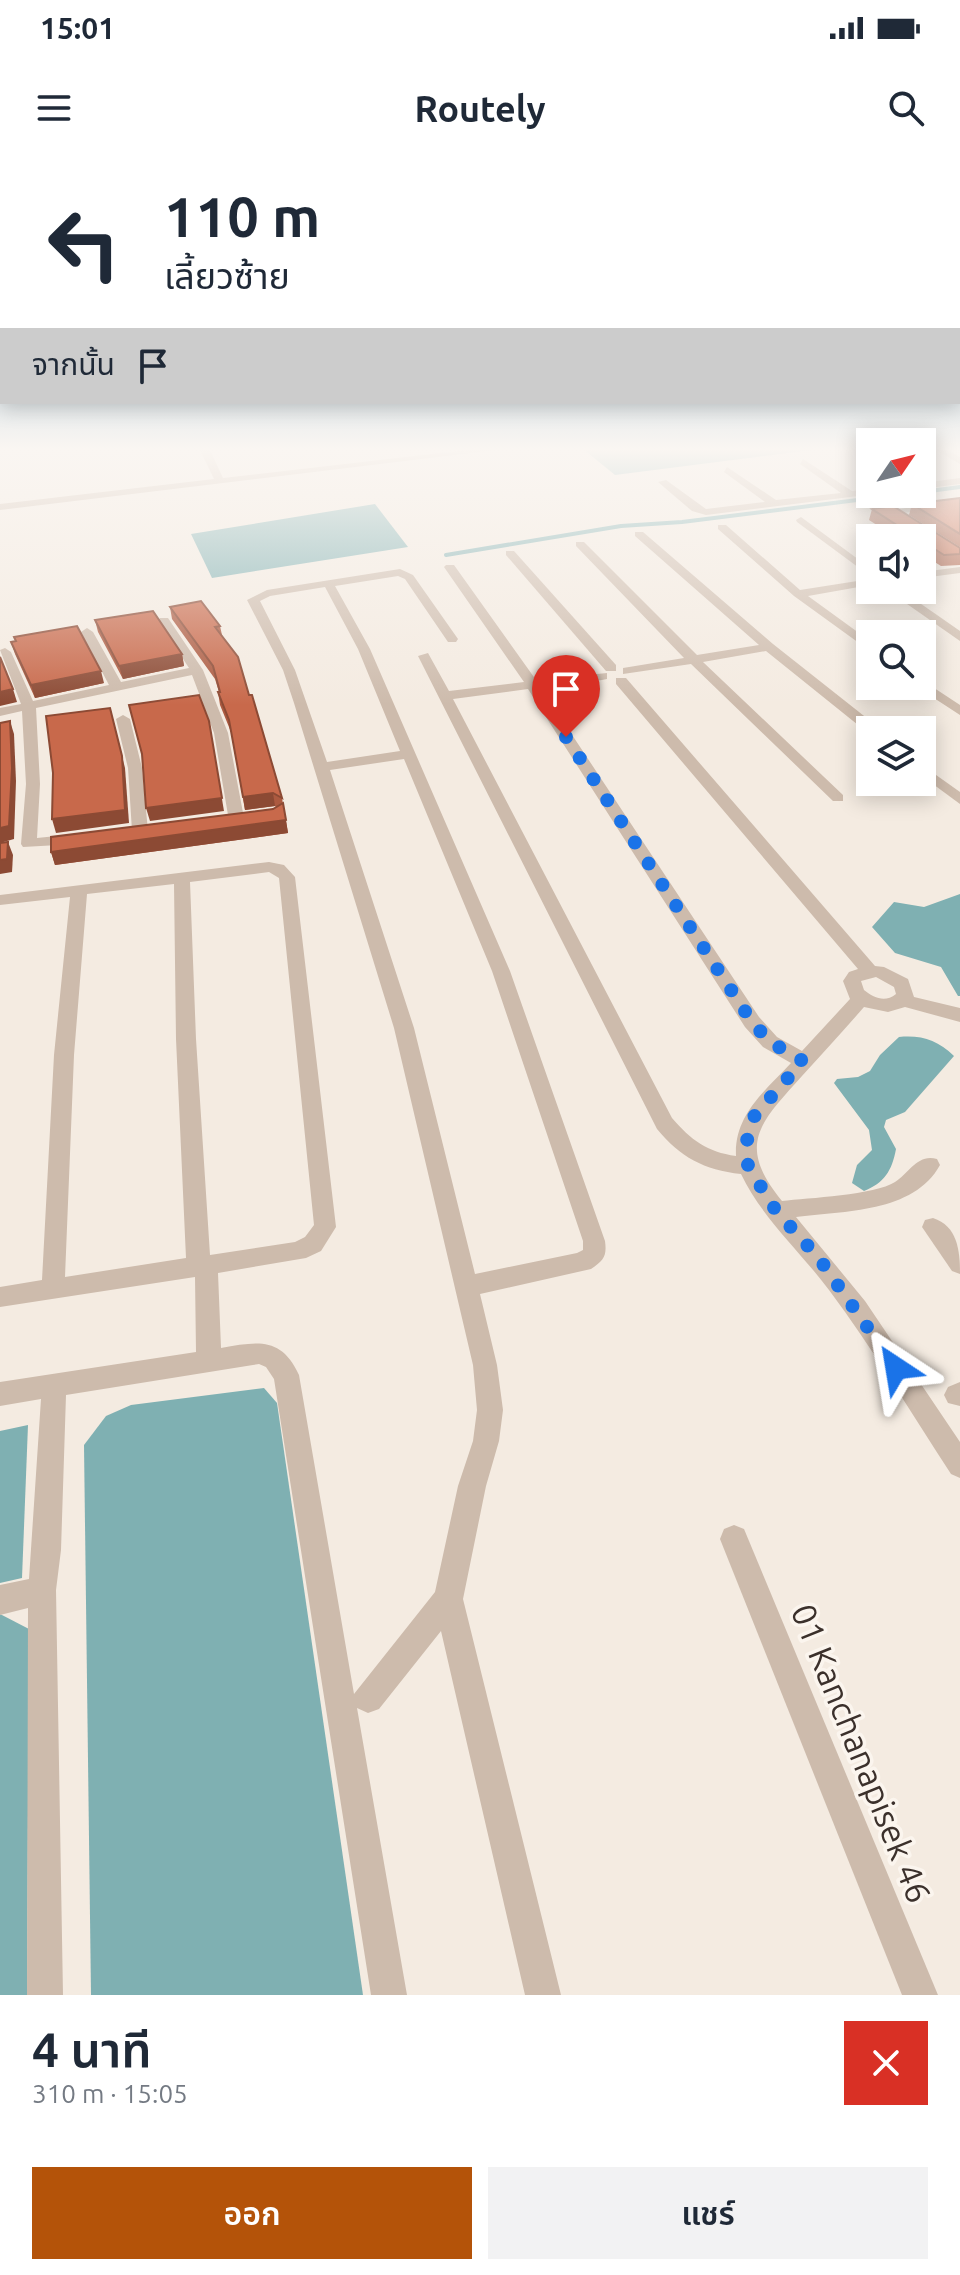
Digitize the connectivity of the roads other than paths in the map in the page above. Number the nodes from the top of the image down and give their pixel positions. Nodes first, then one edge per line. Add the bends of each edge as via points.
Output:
1 (639, 534) dead end
2 (730, 534) edge
3 (819, 534) edge
4 (580, 544) dead end
5 (510, 553) dead end
6 (856, 562) edge
7 (450, 567) dead end
8 (960, 570) edge
9 (936, 573) edge
10 (328, 583) junction
11 (856, 584) edge
12 (798, 594) junction
13 (913, 604) edge
14 (164, 621) edge
15 (87, 632) dead end
16 (856, 637) edge
17 (960, 637) edge
18 (452, 639) dead end
19 (769, 647) junction
20 (5, 652) dead end
21 (424, 656) dead end
22 (694, 660) junction
23 (197, 670) junction
24 (606, 672) junction
25 (624, 676) junction
26 (533, 686) junction
27 (117, 688) junction
28 (936, 694) edge
29 (443, 696) junction
30 (29, 707) junction
31 (960, 711) edge
32 (0, 712) edge
33 (856, 716) edge
34 (123, 719) dead end
35 (409, 754) junction
36 (321, 767) junction
37 (936, 780) edge
38 (838, 798) dead end
39 (960, 799) edge
40 (195, 824) edge
41 (140, 831) edge
42 (98, 836) edge
43 (182, 876) junction
44 (79, 889) junction
45 (0, 900) edge
46 (869, 971) junction
47 (861, 999) junction
48 (903, 1000) junction
49 (960, 1015) edge
50 (803, 1061) junction
51 (929, 1165) dead end
52 (748, 1166) junction
53 (776, 1211) junction
54 (933, 1227) dead end
55 (202, 1264) junction
56 (960, 1264) edge
57 (468, 1286) junction
58 (53, 1288) junction
59 (0, 1297) edge
60 (209, 1361) junction
61 (54, 1385) junction
62 (0, 1394) edge
63 (960, 1465) edge
64 (734, 1539) dead end
65 (42, 1590) junction
66 (448, 1599) junction
67 (0, 1600) edge
68 (368, 1698) dead end
69 (45, 1995) edge
70 (389, 1995) edge
71 (543, 1995) edge
72 (920, 1995) edge

1 - 19 street
2 - 12 street
3 - 6 street
4 - 22 street
5 - 24 street
7 - 26 street
8 - 9 street
10 - 18 street via 405,573
10 - 35 street via 364,649
10 - 36 street via 253,600 289,670
11 - 12 street
12 - 16 street
13 - 17 street
14 - 23 street
15 - 27 street
19 - 22 street
19 - 33 street
20 - 30 street
21 - 29 street
22 - 25 street
22 - 38 street
23 - 27 street
23 - 40 street via 221,733 242,818
24 - 25 street
24 - 26 street
25 - 46 street
26 - 29 street
26 - 50 street via 752,1022 770,1042
27 - 30 street
28 - 31 street
29 - 52 street via 664,1123 693,1155 712,1163
30 - 32 street
30 - 42 street via 33,784 22,846
34 - 41 street via 135,768
35 - 36 street
35 - 57 street via 501,971 594,1241 595,1254 583,1262
36 - 57 street via 404,1028
37 - 39 street
43 - 44 street
43 - 55 street via 186,1039
43 - 55 street via 269,867 287,877 325,1227 313,1244 298,1251
44 - 45 street
44 - 58 street via 64,1055
46 - 47 street via 852,981
46 - 48 street via 887,973 902,983
47 - 48 street via 889,1006
47 - 50 street
48 - 49 street
50 - 52 street via 755,1115 747,1132
51 - 53 street via 901,1190 876,1198
52 - 53 street
53 - 63 street via 864,1319
54 - 56 street
55 - 58 street
55 - 60 street
57 - 66 street via 490,1410
58 - 59 street
60 - 61 street
60 - 70 street via 259,1353 275,1359 286,1375
61 - 62 street
61 - 65 street
64 - 72 street, 01 Kanchanapisek 46
65 - 67 street
65 - 69 street
66 - 68 street
66 - 71 street

